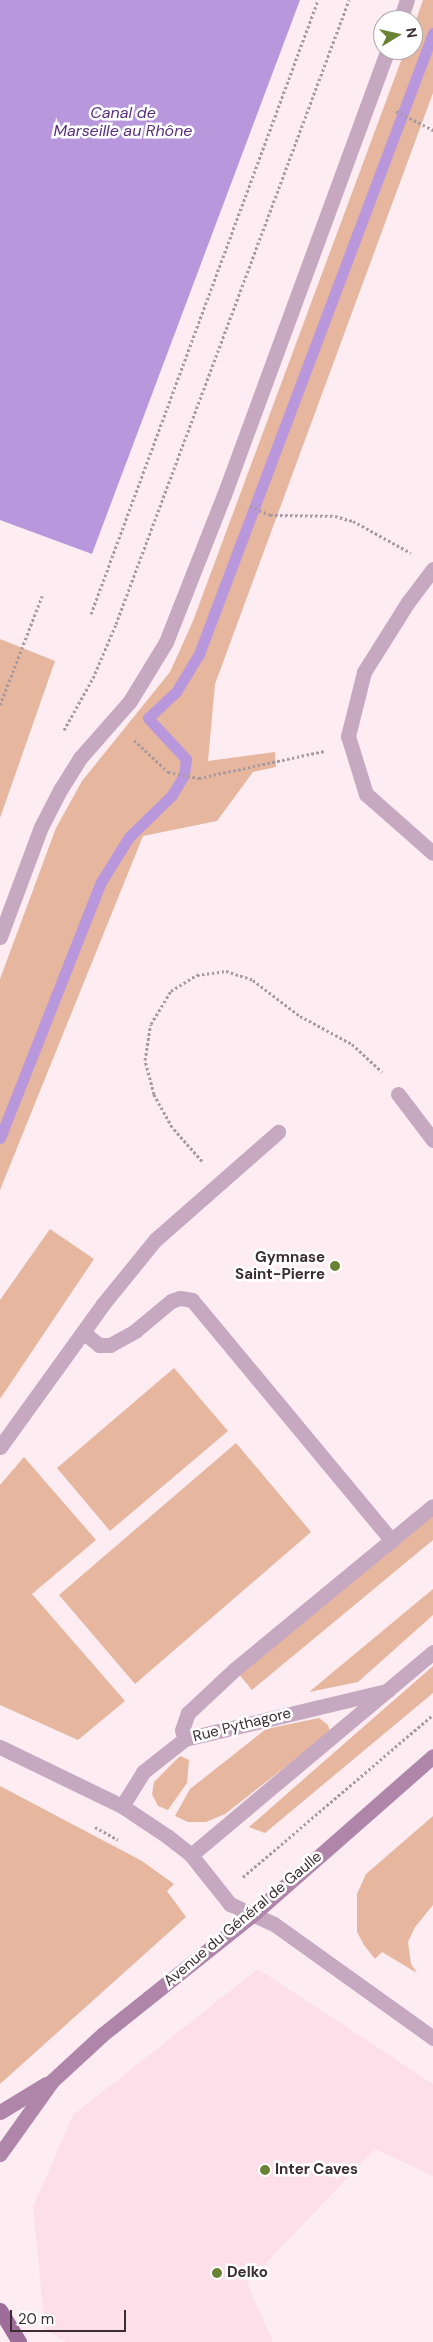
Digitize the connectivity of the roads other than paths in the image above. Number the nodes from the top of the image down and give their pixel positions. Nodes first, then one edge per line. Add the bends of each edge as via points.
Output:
1 (384, 60) edge
2 (433, 569) edge
3 (433, 853) edge
4 (0, 937) edge
5 (398, 1094) road end
6 (278, 1132) dead end
7 (433, 1140) edge
8 (83, 1332) junction
9 (0, 1447) edge
10 (433, 1506) edge
11 (392, 1541) junction
12 (433, 1652) edge
13 (391, 1690) junction
14 (185, 1740) junction
15 (0, 1748) edge
16 (433, 1756) edge
17 (122, 1806) junction
18 (191, 1855) junction
19 (251, 1916) junction
20 (433, 2038) edge
21 (52, 2081) junction
22 (0, 2112) edge
23 (0, 2154) edge
24 (0, 2310) edge
25 (18, 2342) edge

1 - 4 street via 224,495 166,642 149,674 114,721 80,758 60,790 41,827
2 - 3 street via 364,672 348,736 366,794
5 - 7 street
6 - 8 street via 155,1240
8 - 9 street
8 - 11 street via 99,1345 110,1345 134,1331 171,1301 180,1298 192,1300
10 - 11 street
11 - 14 street via 235,1670 188,1713 182,1730
12 - 13 street, Rue Pythagore
13 - 14 street, Rue Pythagore
13 - 18 street, Rue Pythagore
14 - 17 street, Rue Pythagore via 143,1772
15 - 17 street
16 - 19 street, Avenue du Général de Gaulle
17 - 18 street
18 - 19 street via 222,1896
19 - 20 street via 287,1933
19 - 21 street, Avenue du Général de Gaulle via 104,2034
21 - 22 street
21 - 23 street
24 - 25 main road

